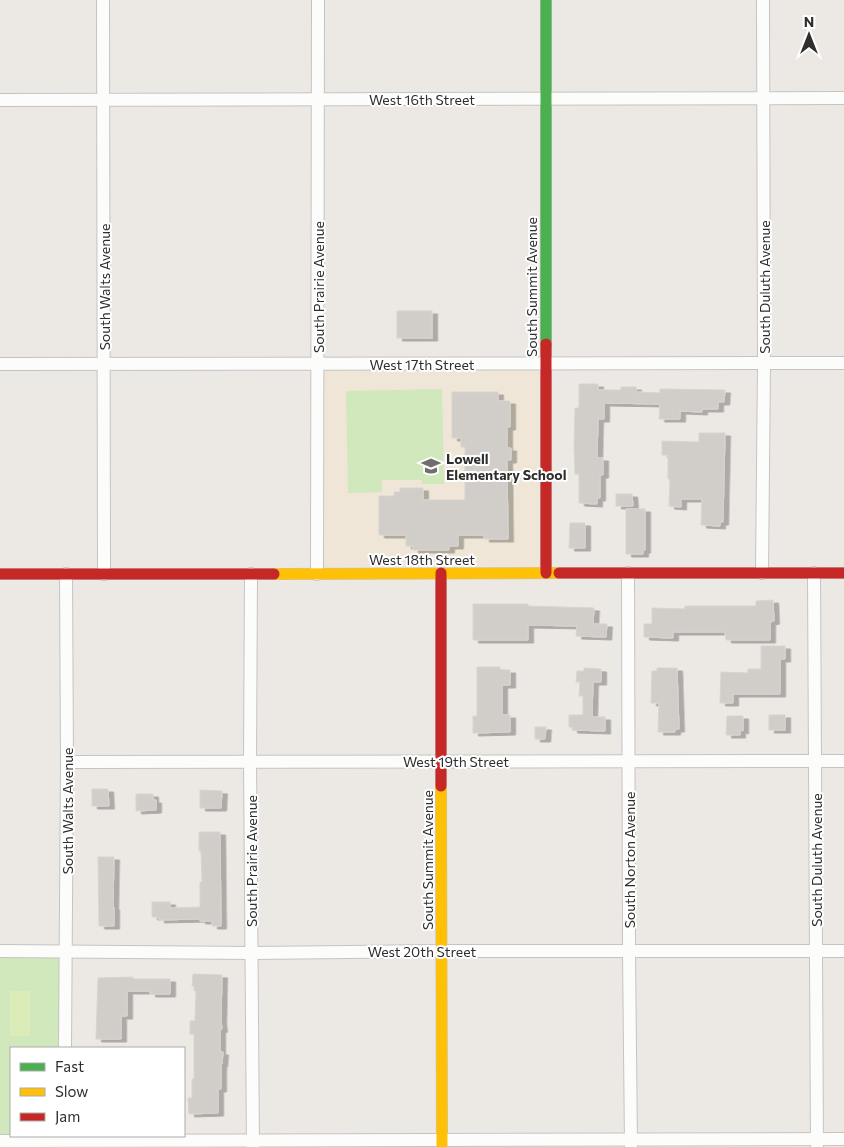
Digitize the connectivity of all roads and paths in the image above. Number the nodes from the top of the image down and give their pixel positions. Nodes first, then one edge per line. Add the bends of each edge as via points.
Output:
1 (103, 0) edge
2 (318, 0) edge
3 (546, 0) edge
4 (763, 0) edge
5 (762, 98) junction
6 (844, 98) edge
7 (547, 99) junction
8 (0, 100) edge
9 (103, 100) junction
10 (318, 100) junction
11 (318, 363) junction
12 (764, 363) junction
13 (844, 363) edge
14 (0, 364) edge
15 (104, 364) junction
16 (545, 364) junction
17 (0, 574) edge
18 (66, 574) junction
19 (104, 574) junction
20 (251, 574) junction
21 (317, 574) junction
22 (441, 574) junction
23 (546, 574) junction
24 (628, 574) junction
25 (762, 574) junction
26 (814, 574) junction
27 (844, 574) edge
28 (844, 760) edge
29 (250, 761) junction
30 (441, 761) junction
31 (629, 761) junction
32 (815, 761) junction
33 (67, 762) junction
34 (442, 950) junction
35 (0, 951) edge
36 (65, 951) junction
37 (816, 951) junction
38 (844, 951) edge
39 (629, 952) junction
40 (251, 953) junction
41 (65, 1047) edge
42 (844, 1139) edge
43 (0, 1141) edge
44 (65, 1141) edge
45 (253, 1143) edge
46 (442, 1143) edge
47 (632, 1143) edge
48 (817, 1143) edge

1 - 9 street, South Walts Avenue
2 - 10 street, South Prairie Avenue
3 - 7 street, South Summit Avenue
4 - 5 street, South Duluth Avenue
5 - 6 street, West 16th Street
5 - 7 street, West 16th Street
5 - 12 street, South Duluth Avenue
7 - 10 street, West 16th Street
7 - 16 street, South Summit Avenue
8 - 9 street, West 16th Street
9 - 10 street, West 16th Street
9 - 15 street, South Walts Avenue
10 - 11 street, South Prairie Avenue
11 - 15 street, West 17th Street
11 - 16 street, West 17th Street
11 - 21 street, South Prairie Avenue
12 - 13 street, West 17th Street
12 - 16 street, West 17th Street
12 - 25 street, South Duluth Avenue
14 - 15 street, West 17th Street
15 - 19 street, South Walts Avenue
16 - 23 street, South Summit Avenue
17 - 18 street, West 18th Street
18 - 19 street, West 18th Street
18 - 33 street, South Walts Avenue
19 - 20 street, West 18th Street
20 - 21 street, West 18th Street
20 - 29 street, South Prairie Avenue
21 - 22 street, West 18th Street
22 - 23 street, West 18th Street
22 - 30 street, South Summit Avenue
23 - 24 street, West 18th Street
24 - 25 street, West 18th Street
24 - 31 street, South Norton Avenue
25 - 26 street, West 18th Street
26 - 27 street, West 18th Street
26 - 32 street, South Duluth Avenue
28 - 32 street, West 19th Street
29 - 30 street, West 19th Street
29 - 33 street, West 19th Street
29 - 40 street, South Prairie Avenue
30 - 31 street, West 19th Street
30 - 34 street, South Summit Avenue
31 - 32 street, West 19th Street
31 - 39 street, South Norton Avenue
32 - 37 street, South Duluth Avenue
33 - 36 street, South Walts Avenue
34 - 39 street, West 20th Street
34 - 40 street, West 20th Street
34 - 46 street, South Summit Avenue
35 - 36 street, West 20th Street
36 - 40 street, West 20th Street
36 - 41 street, South Walts Avenue
37 - 38 street, West 20th Street
37 - 39 street, West 20th Street
37 - 48 street, South Duluth Avenue
39 - 47 street, South Norton Avenue
40 - 45 street, South Prairie Avenue
42 - 48 street
43 - 44 street
44 - 45 street
45 - 46 street
46 - 47 street
47 - 48 street

